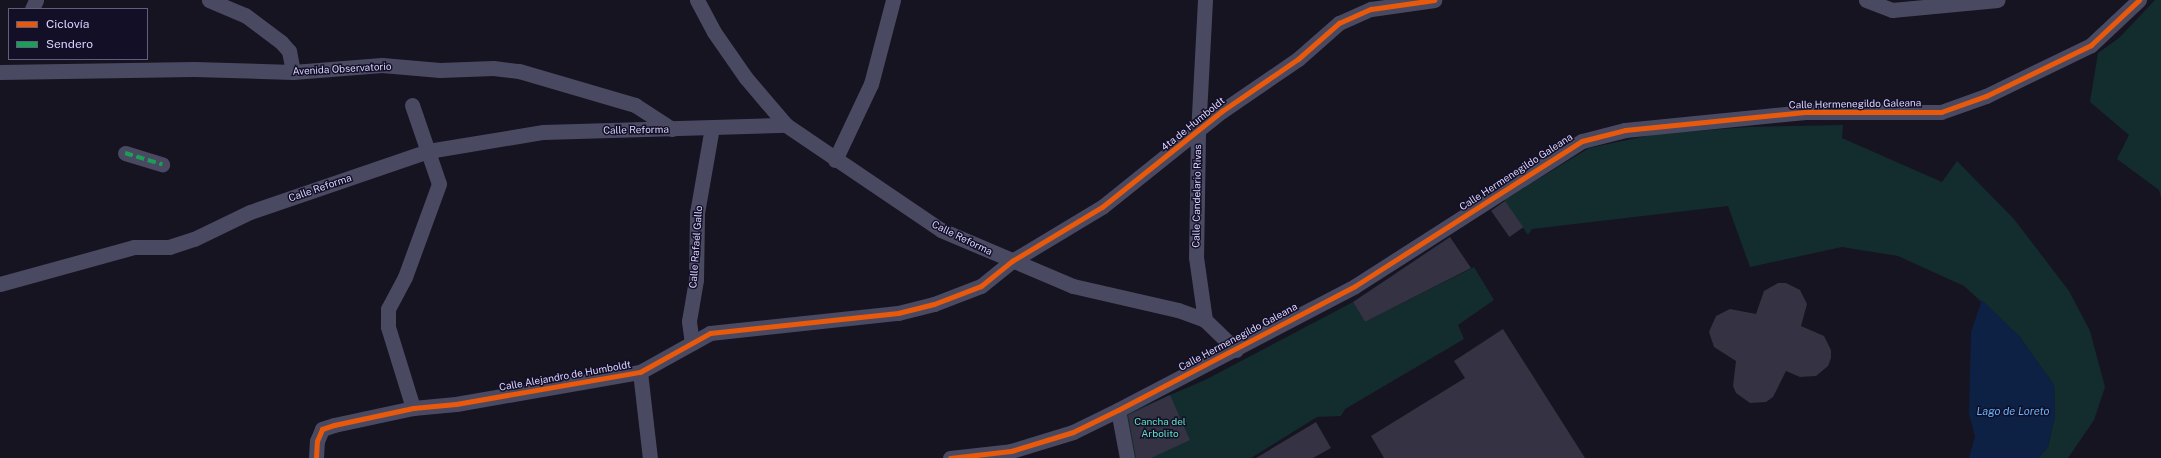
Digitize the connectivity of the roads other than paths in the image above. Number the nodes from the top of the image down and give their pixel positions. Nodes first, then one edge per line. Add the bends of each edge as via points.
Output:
1 (209, 0) edge
2 (697, 0) edge
3 (893, 0) edge
4 (1204, 0) edge
5 (1434, 0) edge
6 (1866, 0) edge
7 (1998, 0) edge
8 (2139, 0) edge
9 (24, 66) edge
10 (0, 72) edge
11 (293, 72) junction
12 (412, 105) dead end
13 (786, 125) junction
14 (712, 128) junction
15 (672, 129) junction
16 (1198, 133) junction
17 (428, 151) junction
18 (125, 153) dead end
19 (835, 160) junction
20 (162, 164) dead end
21 (1012, 261) junction
22 (0, 284) edge
23 (1205, 320) junction
24 (692, 343) junction
25 (1236, 350) junction
26 (640, 372) junction
27 (413, 408) junction
28 (1118, 410) junction
29 (316, 458) edge
30 (650, 458) edge
31 (950, 458) edge
32 (1127, 458) edge

1 - 11 street via 245,15 280,42 289,51
2 - 13 street via 714,32 746,78
3 - 19 street via 870,84
4 - 16 street, Calle Candelario Rivas
5 - 16 street, 4ta de Humboldt via 1372,9 1339,23 1298,59 1222,112
6 - 7 street via 1892,10
8 - 25 street, Calle Hermenegildo Galeana via 2091,45 1986,96 1941,112 1805,112 1626,130 1582,141 1355,286
9 - 10 street, Avenida Observatorio
9 - 11 street, Avenida Observatorio
11 - 15 street, Avenida Observatorio via 382,65 440,70 493,68 519,71 635,105
12 - 17 street
13 - 14 street, Calle Reforma
13 - 19 street, Calle Reforma
14 - 15 street, Calle Reforma
14 - 24 street, Calle Rafaél Gallo via 697,213 696,280 689,321
15 - 17 street, Calle Reforma via 543,132
16 - 21 street, 4ta de Humboldt via 1102,208
16 - 23 street, Calle Candelario Rivas via 1196,257
17 - 22 street, Calle Reforma via 250,212 194,239 169,247 134,247
17 - 27 street via 439,184 437,197 405,277 388,309 388,327
18 - 20 street
19 - 21 street, Calle Reforma via 941,230
21 - 23 street, Calle Reforma via 1073,286 1178,310
21 - 24 street, Calle Alejandro de Humboldt via 981,286 934,304 905,311 710,333
23 - 25 street, Calle Reforma
24 - 26 street, Calle Alejandro de Humboldt
25 - 28 street, Calle Hermenegildo Galeana
26 - 27 street, Calle Alejandro de Humboldt via 456,404
26 - 30 street
27 - 29 street, Calle Alejandro de Humboldt via 322,429
28 - 31 street, Calle Hermenegildo Galeana via 1073,432 1011,451
28 - 32 street

